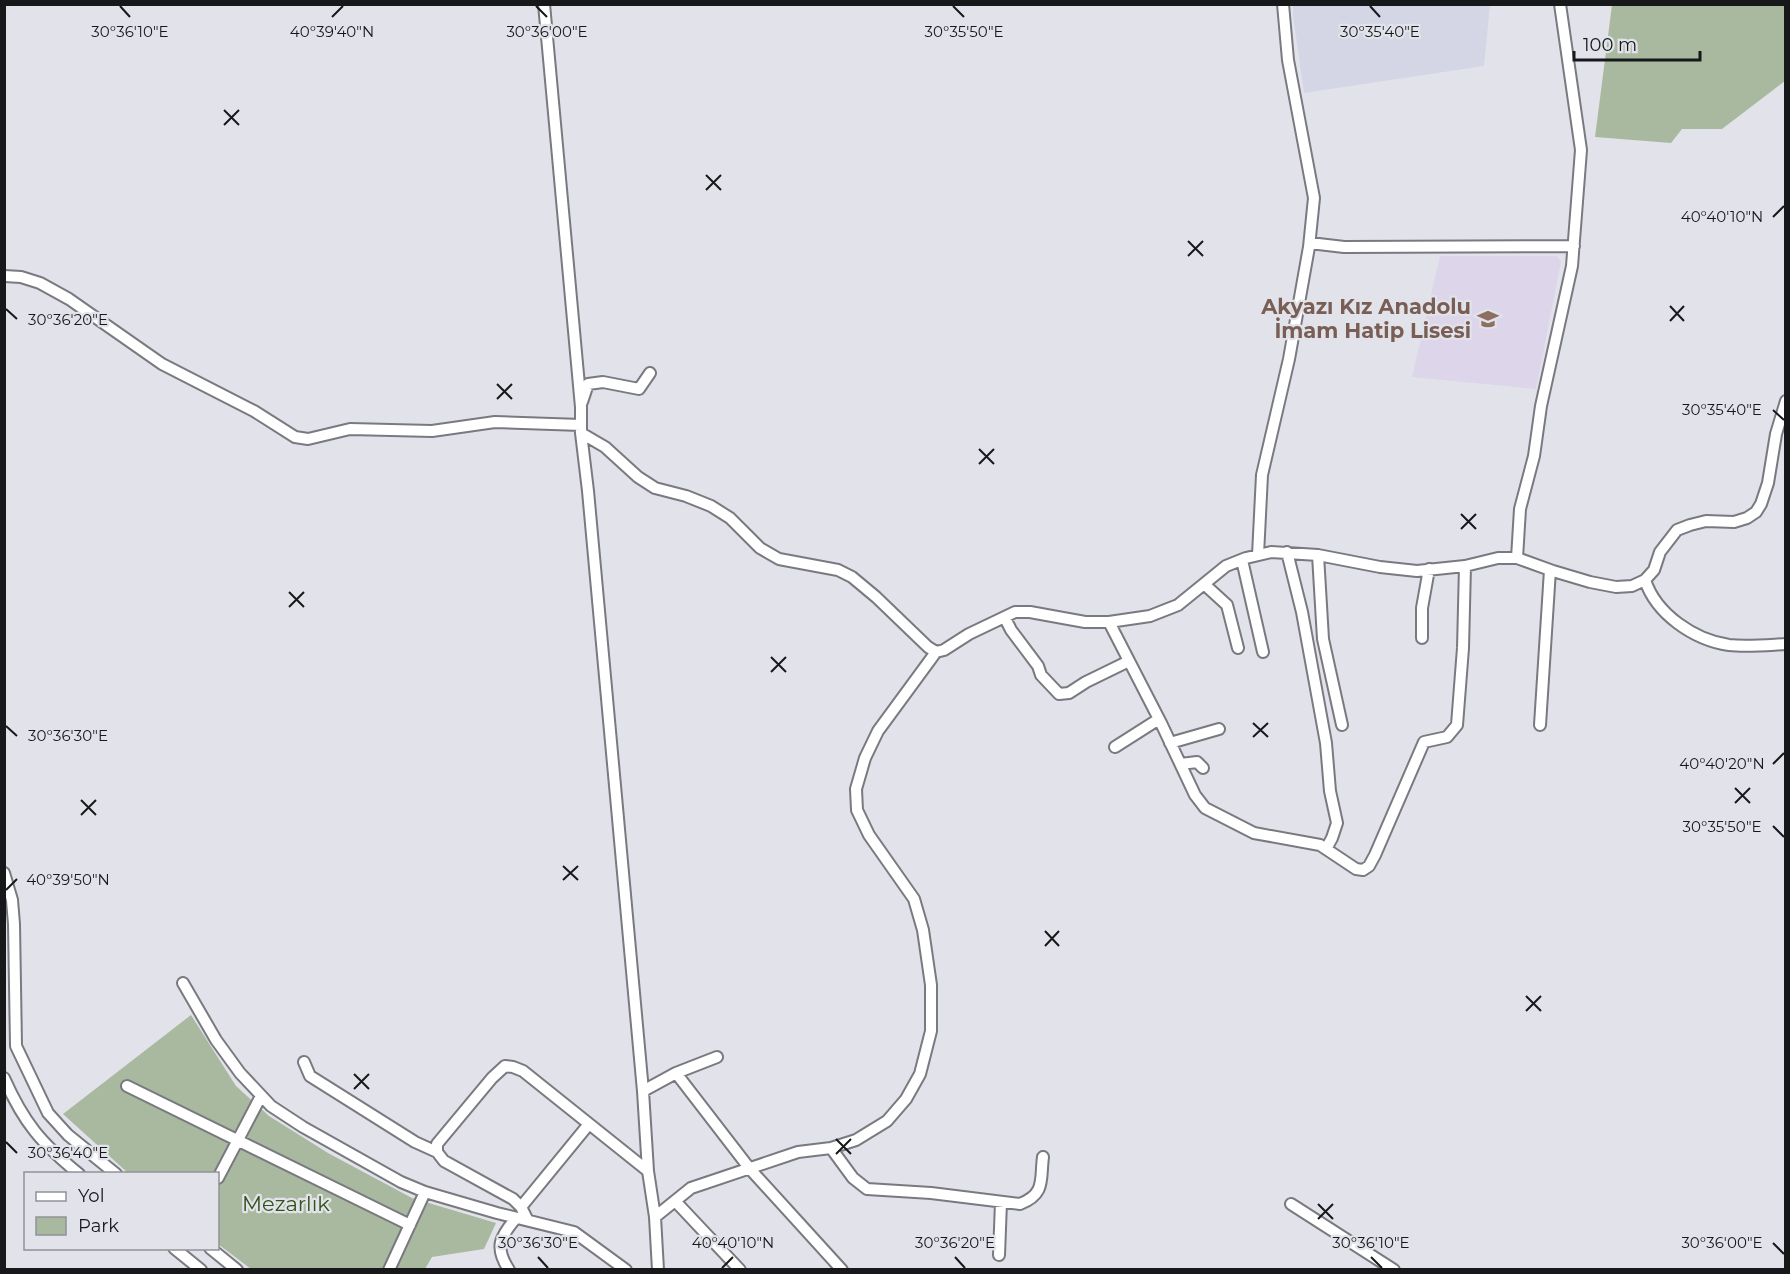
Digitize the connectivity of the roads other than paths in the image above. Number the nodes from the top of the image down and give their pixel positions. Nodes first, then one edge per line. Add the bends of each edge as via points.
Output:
1 (544, 4) edge
2 (1283, 4) edge
3 (1560, 4) edge
4 (1310, 243) junction
5 (1574, 246) junction
6 (4, 276) edge
7 (650, 373) dead end
8 (1785, 401) edge
9 (580, 407) junction
10 (581, 429) junction
11 (1287, 552) junction
12 (1258, 555) junction
13 (1318, 555) junction
14 (1516, 558) junction
15 (1242, 560) junction
16 (1465, 566) junction
17 (1429, 569) junction
18 (1550, 570) junction
19 (1645, 580) junction
20 (1204, 584) junction
21 (1005, 618) junction
22 (1109, 622) junction
23 (1422, 638) dead end
24 (1785, 644) edge
25 (1238, 648) dead end
26 (936, 652) junction
27 (1263, 652) dead end
28 (1129, 661) junction
29 (1159, 719) junction
30 (1342, 724) dead end
31 (1540, 725) dead end
32 (1219, 729) dead end
33 (1170, 743) junction
34 (1115, 747) dead end
35 (1181, 764) junction
36 (1203, 768) dead end
37 (1326, 849) junction
38 (4, 873) edge
39 (183, 983) dead end
40 (10, 1045) edge
41 (717, 1057) dead end
42 (304, 1062) dead end
43 (676, 1073) junction
44 (4, 1078) edge
45 (127, 1086) dead end
46 (643, 1091) junction
47 (261, 1096) junction
48 (589, 1124) junction
49 (238, 1142) junction
50 (831, 1148) junction
51 (437, 1152) junction
52 (1043, 1157) dead end
53 (750, 1169) junction
54 (648, 1171) junction
55 (78, 1172) edge
56 (115, 1172) edge
57 (219, 1176) edge
58 (425, 1192) junction
59 (676, 1202) junction
60 (1001, 1202) junction
61 (1291, 1203) dead end
62 (521, 1207) junction
63 (655, 1218) junction
64 (521, 1219) junction
65 (410, 1225) junction
66 (176, 1250) edge
67 (213, 1250) edge
68 (999, 1255) dead end
69 (201, 1269) edge
70 (237, 1269) edge
71 (389, 1269) edge
72 (509, 1269) edge
73 (626, 1269) edge
74 (658, 1269) edge
75 (740, 1269) edge
76 (842, 1269) edge
77 (1394, 1269) edge

1 - 9 street
2 - 4 street via 1288,60 1314,198
3 - 5 street via 1581,150
4 - 5 street via 1344,247
4 - 12 street via 1262,475
5 - 14 street via 1540,406 1534,456 1520,509
6 - 10 street via 40,283 69,299 162,363 295,437 308,439 350,429 432,431 495,422
7 - 9 street via 639,389 603,382 588,384
8 - 19 street via 1768,483 1756,512 1734,522 1706,521 1677,531
9 - 10 street
10 - 26 street via 638,477 655,488 711,506 730,518 760,548 779,559 838,570 852,577
10 - 46 street
11 - 12 street
11 - 13 street
11 - 37 street via 1326,743 1336,823
12 - 15 street
13 - 17 street via 1380,567
13 - 30 street via 1323,639
14 - 16 street
14 - 18 street
15 - 20 street via 1226,566
15 - 27 street
16 - 17 street
16 - 37 street via 1457,724 1447,737 1424,742 1369,866 1363,870 1356,868
17 - 23 street via 1422,608
18 - 19 street via 1616,587
18 - 31 street
19 - 24 street via 1648,591 1663,610 1704,638 1730,645
20 - 22 street via 1178,605 1150,616
20 - 25 street via 1227,605
21 - 22 street via 1016,612 1030,612 1085,622
21 - 26 street
21 - 28 street via 1041,675 1059,694 1069,693
22 - 28 street
26 - 50 street via 878,731 856,789 857,810 869,835 914,899 931,985 931,1030 920,1074 887,1122
28 - 29 street
29 - 33 street
29 - 34 street
32 - 33 street
33 - 35 street
35 - 36 street via 1197,762
35 - 37 street via 1205,808 1254,833
38 - 40 street via 13,912
39 - 47 street via 216,1040
40 - 56 street via 48,1113 68,1135
41 - 43 street
42 - 51 street via 310,1076
43 - 46 street
43 - 53 street
44 - 55 street via 39,1139
45 - 49 street
46 - 54 street
47 - 49 street
47 - 58 street via 303,1127
48 - 51 street via 523,1071 505,1066 437,1144
48 - 54 street
48 - 62 street
49 - 57 street
49 - 65 street
50 - 53 street via 798,1152
50 - 60 street via 867,1190
51 - 62 street via 444,1161
52 - 60 street via 1042,1184 1036,1195 1020,1204
53 - 59 street via 691,1188
53 - 76 street
54 - 63 street
58 - 64 street
58 - 65 street
59 - 63 street
59 - 75 street
60 - 68 street
61 - 77 street
62 - 64 street
63 - 74 street
64 - 72 street via 504,1234 499,1250
64 - 73 street via 574,1232
65 - 71 street
66 - 69 street
67 - 70 street

